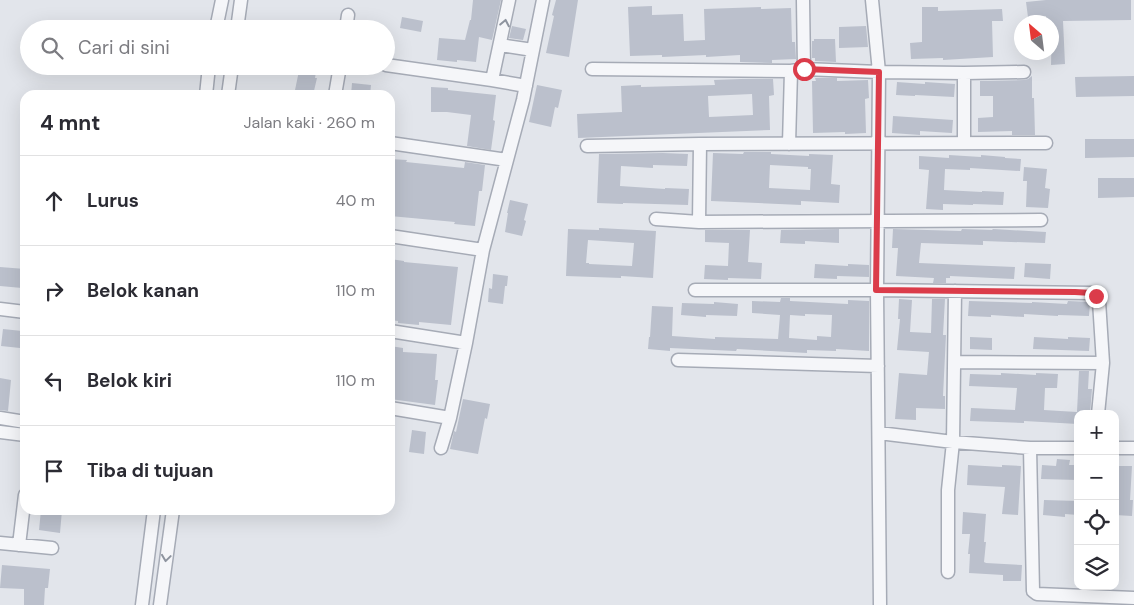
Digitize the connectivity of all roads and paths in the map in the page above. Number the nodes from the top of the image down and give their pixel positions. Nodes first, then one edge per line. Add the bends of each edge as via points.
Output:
1 (222, 0) edge
2 (241, 0) edge
3 (509, 0) edge
4 (543, 0) edge
5 (803, 0) edge
6 (872, 0) edge
7 (348, 15) dead end
8 (218, 20) edge
9 (238, 20) edge
10 (347, 20) edge
11 (500, 45) junction
12 (533, 50) junction
13 (395, 66) edge
14 (592, 68) dead end
15 (798, 70) junction
16 (879, 72) junction
17 (1024, 72) dead end
18 (964, 73) junction
19 (208, 75) edge
20 (231, 75) edge
21 (339, 75) edge
22 (492, 80) junction
23 (526, 86) junction
24 (207, 90) edge
25 (229, 90) edge
26 (337, 90) edge
27 (878, 143) junction
28 (964, 143) junction
29 (1046, 143) dead end
30 (395, 144) edge
31 (700, 144) junction
32 (789, 144) junction
33 (587, 146) dead end
34 (507, 160) junction
35 (656, 219) dead end
36 (1041, 220) dead end
37 (877, 221) junction
38 (699, 222) junction
39 (395, 237) edge
40 (483, 250) junction
41 (695, 290) dead end
42 (876, 290) junction
43 (955, 291) junction
44 (0, 309) edge
45 (20, 311) edge
46 (395, 331) edge
47 (466, 343) junction
48 (678, 360) dead end
49 (954, 362) junction
50 (1103, 363) junction
51 (878, 366) junction
52 (395, 409) edge
53 (1098, 410) edge
54 (0, 418) edge
55 (450, 418) junction
56 (20, 421) edge
57 (0, 432) edge
58 (879, 433) junction
59 (20, 434) edge
60 (953, 442) junction
61 (441, 448) dead end
62 (1030, 448) junction
63 (1074, 448) edge
64 (1119, 448) edge
65 (1134, 448) edge
66 (23, 515) edge
67 (153, 515) edge
68 (172, 515) edge
69 (0, 543) edge
70 (19, 545) junction
71 (52, 548) dead end
72 (948, 572) dead end
73 (1134, 598) edge
74 (142, 605) edge
75 (160, 605) edge
76 (880, 605) edge

1 - 8 street
2 - 9 street
11 -> 3 street
4 - 12 street
5 - 15 street
6 - 16 street
7 - 10 street
11 - 12 street
11 - 22 street
12 - 23 street
13 - 22 street
14 - 15 street
15 - 16 street
15 - 32 street
16 - 18 street
16 - 27 street
17 - 18 street
18 - 28 street
19 - 24 street
20 - 25 street
21 - 26 street
22 - 23 street
23 - 34 street
27 - 28 street
27 - 32 street
27 - 37 street
28 - 29 street
30 - 34 street
31 - 32 street
31 - 33 street
31 - 38 street
34 - 40 street
35 - 38 street
36 - 37 street
37 - 38 street
37 - 42 street
39 - 40 street
40 - 47 street
41 - 42 street
42 - 43 street
42 - 51 street
43 - 49 street
43 - 50 street via 1092,293 1099,301
44 - 45 street
46 - 47 street
47 - 55 street
48 - 51 street
49 - 50 street
49 - 60 street
50 - 53 street
51 - 58 street
52 - 55 street
54 - 56 street
55 - 61 street
57 - 59 street
58 - 60 street
58 - 76 street
60 - 62 street
60 - 72 street via 948,490
62 - 63 street
62 - 73 street via 1033,591 1037,594
64 - 65 street
66 - 70 street
67 - 74 street
68 -> 75 street
69 - 70 street
70 - 71 street

